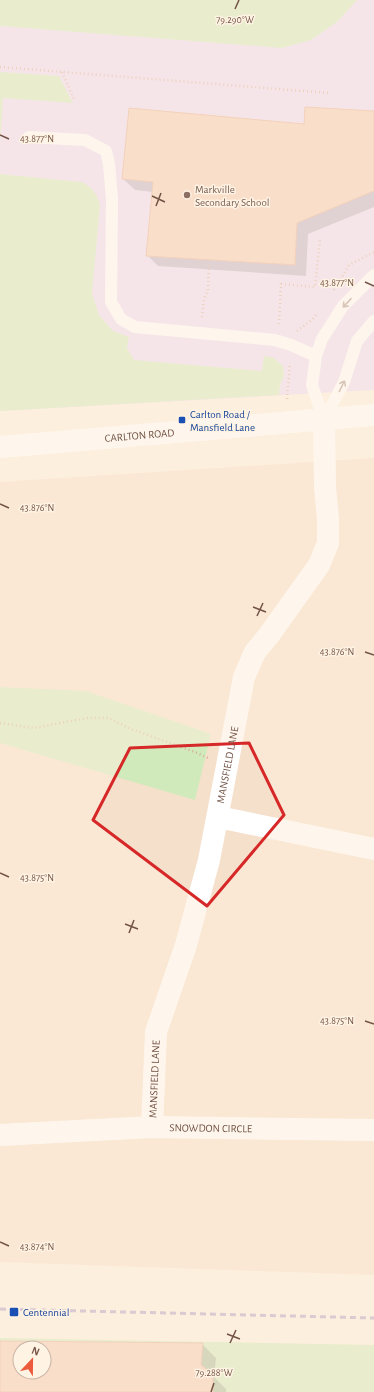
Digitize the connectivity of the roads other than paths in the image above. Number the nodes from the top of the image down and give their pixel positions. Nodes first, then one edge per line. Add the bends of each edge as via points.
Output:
1 (29, 137) dead end
2 (374, 275) edge
3 (374, 320) edge
4 (316, 356) junction
5 (374, 415) edge
6 (324, 420) junction
7 (0, 447) edge
8 (218, 817) junction
9 (374, 850) edge
10 (152, 1127) junction
11 (374, 1130) edge
12 (0, 1135) edge

1 - 4 lane via 85,140 106,151 112,199 111,302 121,319 135,327 275,340
2 -> 4 lane via 343,306 322,339
6 -> 3 lane via 344,382 357,341
4 - 6 lane via 312,385
5 - 6 street, CARLTON ROAD
6 - 7 street, CARLTON ROAD
6 - 8 street, MANSFIELD LANE via 328,543 318,565 255,652 244,677
8 - 9 street
8 - 10 street, MANSFIELD LANE via 186,944 156,1032
10 - 11 street, SNOWDON CIRCLE
10 - 12 street, SNOWDON CIRCLE

